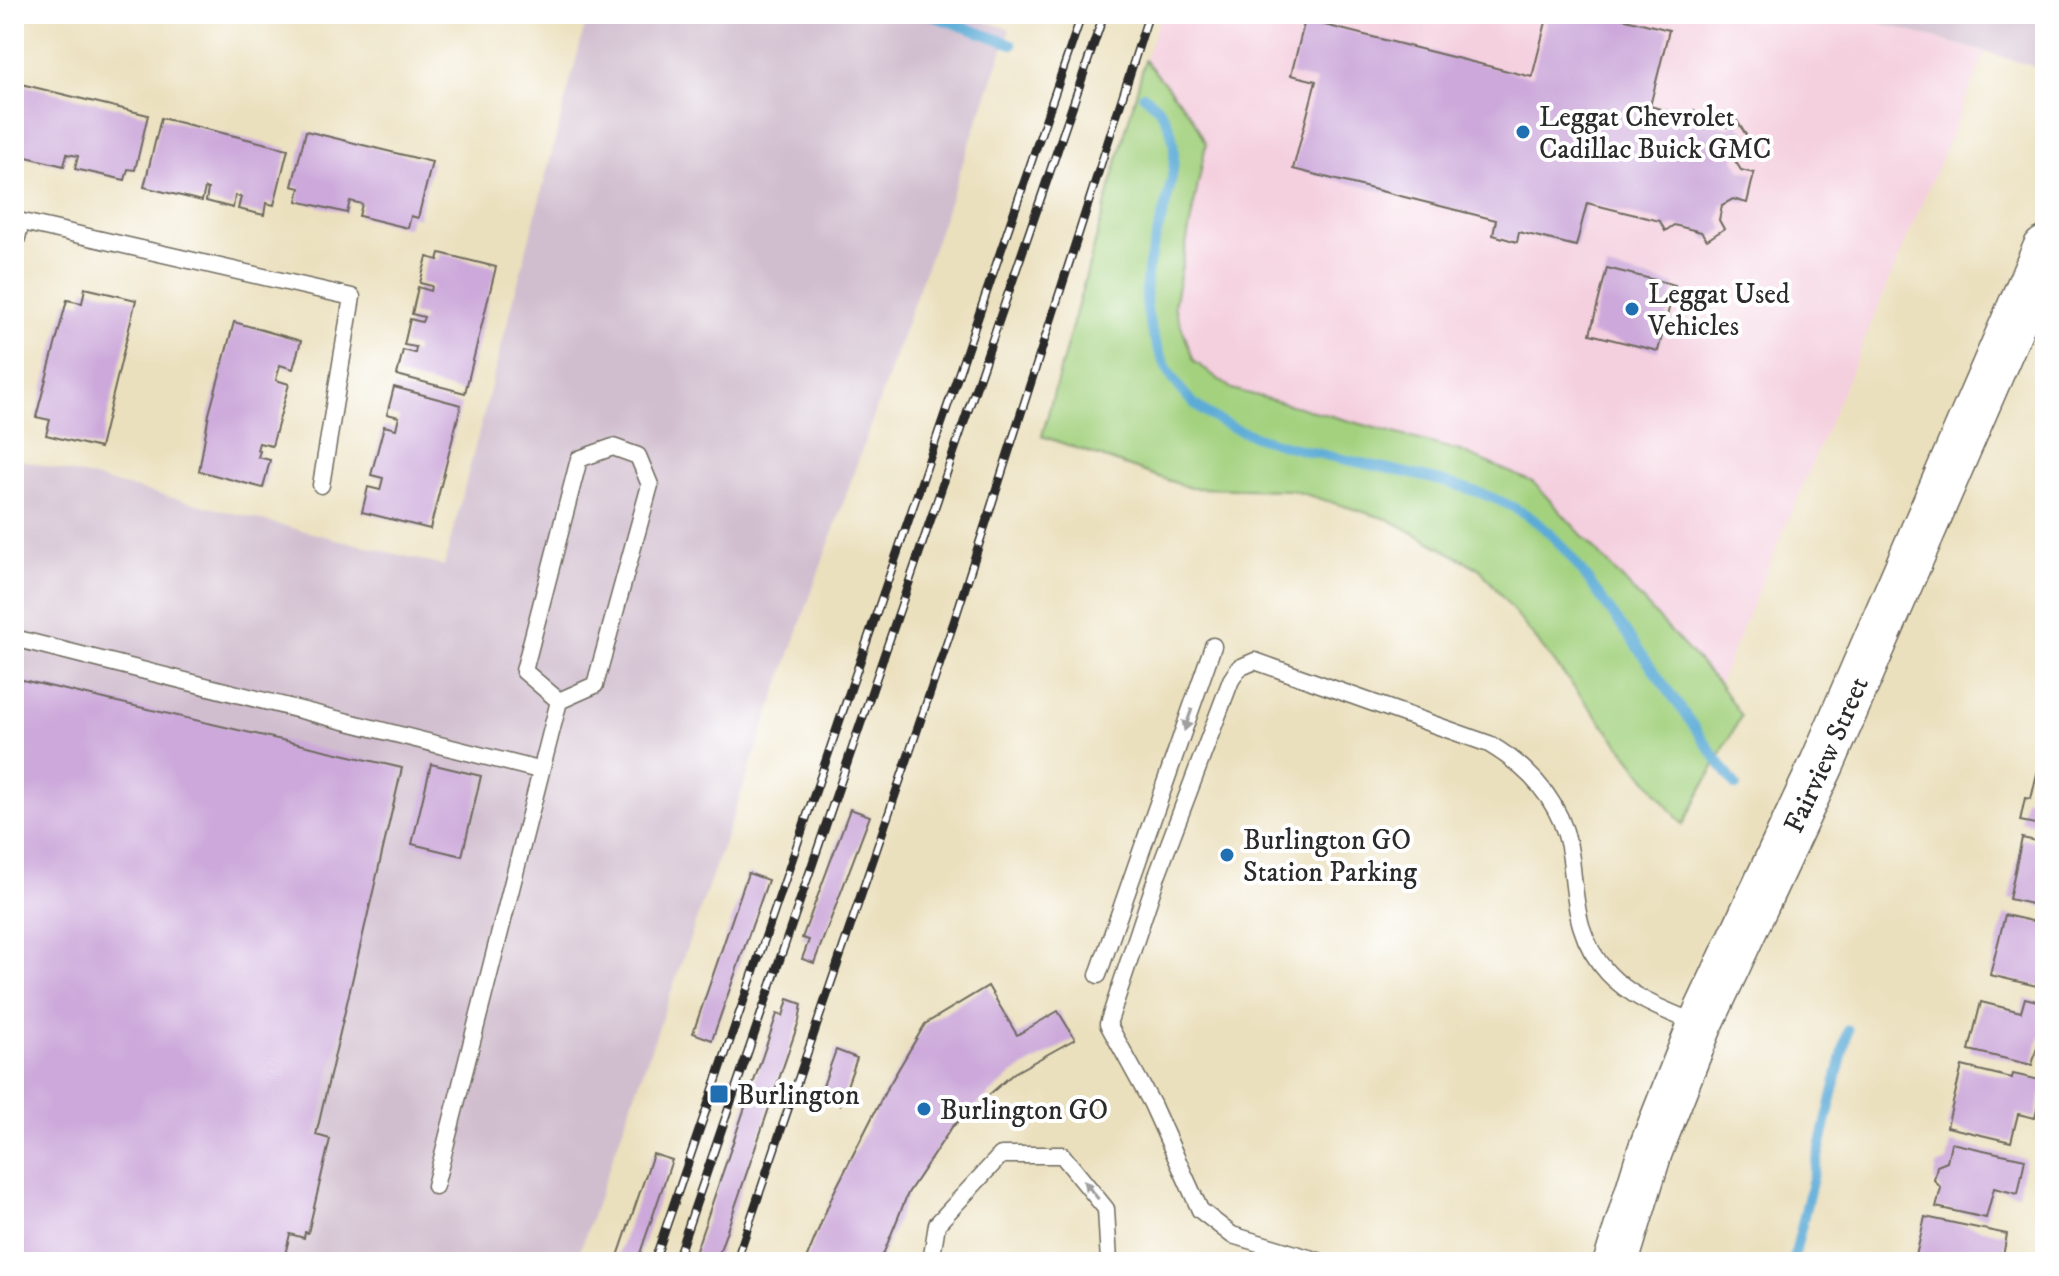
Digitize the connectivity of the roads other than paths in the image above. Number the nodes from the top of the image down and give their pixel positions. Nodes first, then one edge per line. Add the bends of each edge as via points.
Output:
1 (18, 221) edge
2 (14, 249) edge
3 (2045, 249) edge
4 (321, 485) dead end
5 (14, 638) edge
6 (1213, 646) dead end
7 (559, 701) junction
8 (539, 770) junction
9 (1098, 975) dead end
10 (1700, 1025) junction
11 (435, 1186) dead end
12 (931, 1262) edge
13 (1109, 1262) edge
14 (1322, 1262) edge
15 (1616, 1262) edge

1 - 2 lane
1 - 4 lane via 352,297
3 - 10 main road, Fairview Street via 1822,764
5 - 8 lane
6 -> 9 lane
7 - 7 lane via 595,685 650,485 638,456 613,447 579,459 524,671
7 - 8 lane
8 - 11 lane
10 - 14 lane via 1635,995 1598,963 1577,919 1561,820 1544,790 1512,758 1489,744 1255,661 1239,668 1173,830 1108,1024 1200,1210 1232,1235
10 - 15 main road, Fairview Street via 1650,1151
13 -> 12 lane via 1106,1209 1062,1155 1001,1155 937,1224

